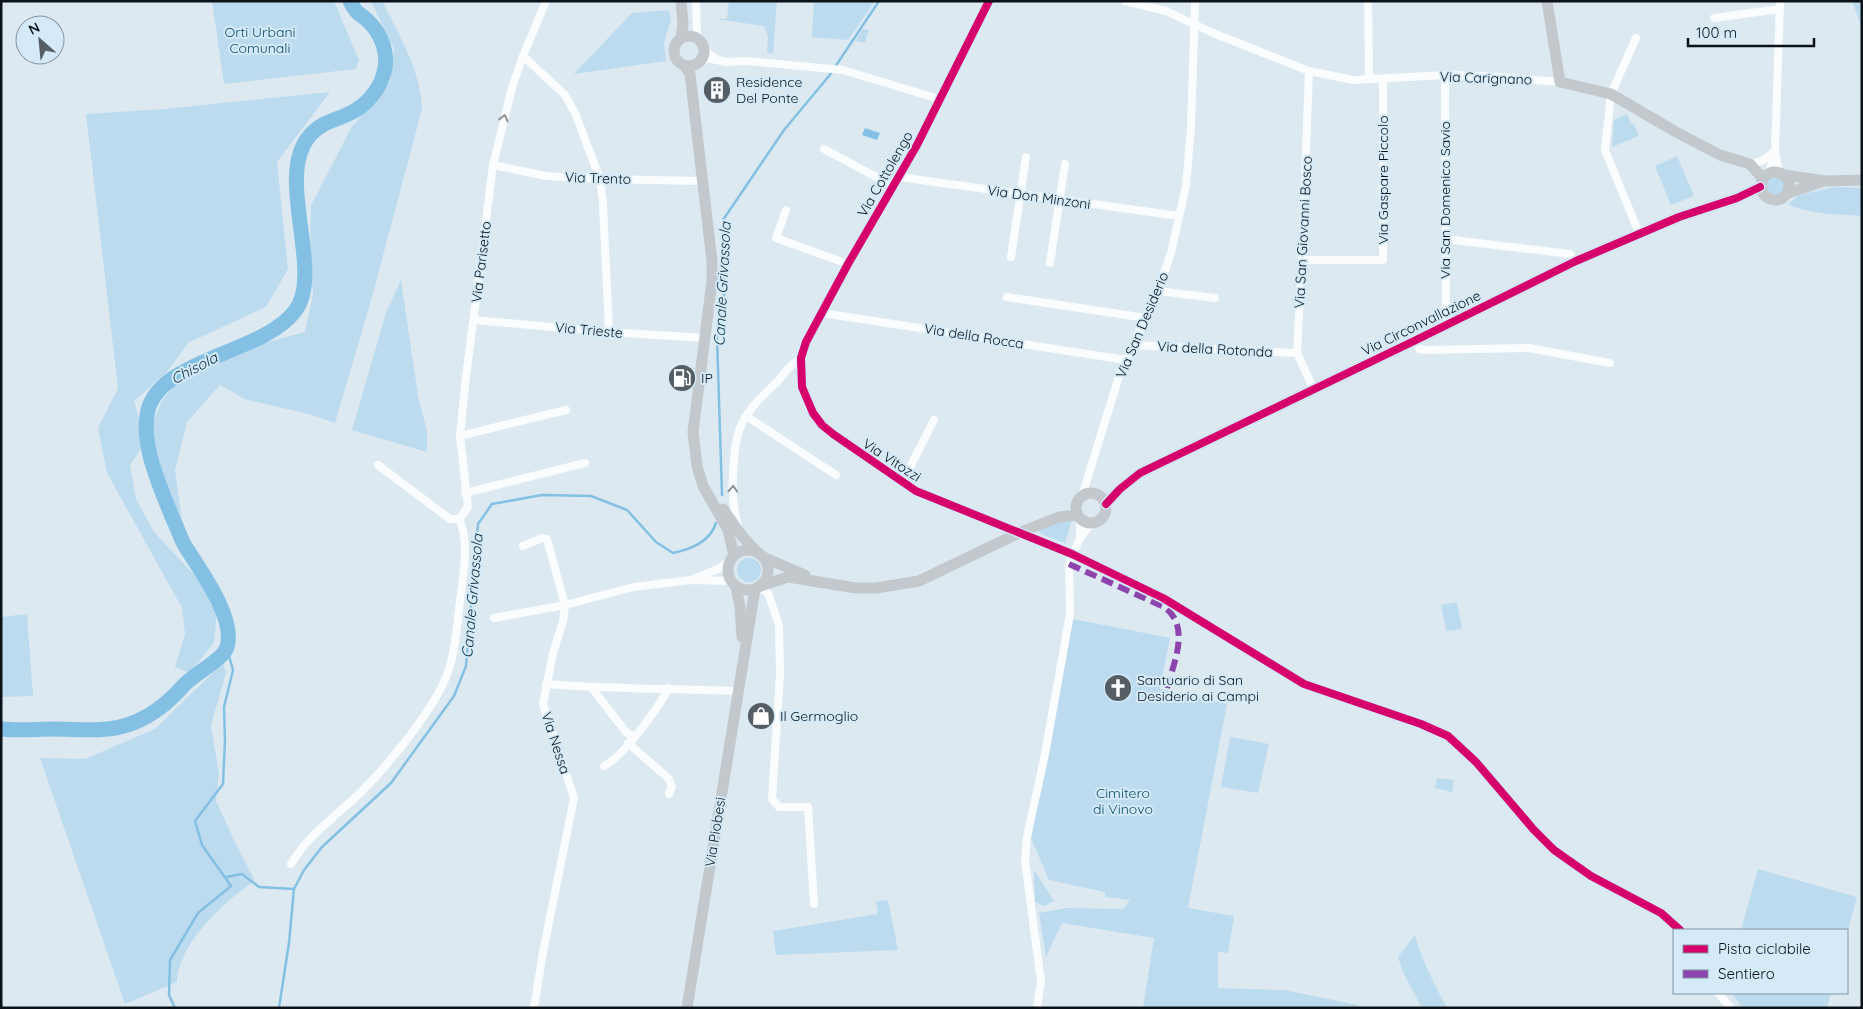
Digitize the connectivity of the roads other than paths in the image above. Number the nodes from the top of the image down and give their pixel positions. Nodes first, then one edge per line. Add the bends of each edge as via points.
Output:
1 (546, 1) edge
2 (681, 1) edge
3 (696, 1) edge
4 (989, 1) edge
5 (1125, 1) edge
6 (1195, 1) edge
7 (1368, 1) edge
8 (1548, 1) edge
9 (1780, 5) edge
10 (1714, 18) dead end
11 (1194, 24) junction
12 (690, 38) junction
13 (1636, 38) dead end
14 (523, 56) junction
15 (695, 62) junction
16 (1309, 71) junction
17 (1445, 75) junction
18 (1369, 79) junction
19 (1383, 80) junction
20 (1560, 82) junction
21 (1611, 94) junction
22 (939, 99) junction
23 (824, 149) dead end
24 (1774, 150) junction
25 (1026, 157) dead end
26 (1065, 164) dead end
27 (1750, 164) junction
28 (494, 165) junction
29 (1782, 174) junction
30 (899, 176) junction
31 (600, 179) junction
32 (1763, 180) junction
33 (1862, 180) edge
34 (703, 181) junction
35 (1825, 181) junction
36 (894, 186) junction
37 (1788, 193) junction
38 (1020, 194) junction
39 (1737, 198) junction
40 (1768, 199) junction
41 (1060, 200) junction
42 (786, 210) dead end
43 (1179, 216) junction
44 (1639, 233) junction
45 (1445, 239) junction
46 (1011, 257) dead end
47 (1302, 260) junction
48 (1576, 261) junction
49 (1050, 263) dead end
50 (848, 264) junction
51 (1158, 291) junction
52 (1008, 297) dead end
53 (1215, 298) dead end
54 (822, 313) junction
55 (1146, 318) junction
56 (474, 320) junction
57 (1446, 325) junction
58 (609, 332) junction
59 (704, 338) junction
60 (1414, 341) junction
61 (1133, 344) junction
62 (1297, 353) junction
63 (801, 358) junction
64 (1126, 360) junction
65 (1610, 363) dead end
66 (1314, 390) junction
67 (566, 410) dead end
68 (746, 416) junction
69 (934, 420) dead end
70 (460, 436) junction
71 (585, 463) dead end
72 (378, 465) dead end
73 (697, 466) junction
74 (836, 475) dead end
75 (902, 483) junction
76 (1086, 491) junction
77 (465, 492) junction
78 (1104, 501) junction
79 (1078, 513) junction
80 (459, 518) junction
81 (1092, 523) junction
82 (1021, 532) junction
83 (742, 536) junction
84 (1080, 538) junction
85 (522, 546) dead end
86 (1072, 554) junction
87 (761, 555) junction
88 (732, 558) junction
89 (691, 580) junction
90 (818, 581) junction
91 (734, 584) junction
92 (758, 588) junction
93 (565, 605) junction
94 (494, 618) dead end
95 (743, 656) junction
96 (546, 684) junction
97 (591, 687) junction
98 (669, 688) junction
99 (738, 691) junction
100 (631, 740) junction
101 (604, 766) dead end
102 (670, 794) dead end
103 (291, 864) dead end
104 (814, 904) dead end
105 (1679, 929) edge
106 (1719, 994) edge
107 (534, 1008) edge
108 (687, 1008) edge
109 (1037, 1008) edge
110 (1731, 1008) edge

1 - 14 street, Via Parisetto
2 - 12 street via 684,24
3 - 12 street
4 - 22 street, Via Cottolengo
5 - 11 street, Via Carignano via 1166,11
6 - 11 street, Via San Desiderio
7 - 18 street
8 - 20 street
9 - 10 street
9 - 24 street
11 - 16 street, Via Carignano
11 - 43 street, Via San Desiderio via 1191,126 1187,176
12 - 15 street
12 - 15 street via 675,45 674,55 680,63
13 - 21 street
28 -> 14 street, Via Parisetto via 502,123
14 - 31 street via 565,95
15 - 22 street via 747,61 833,69
15 - 34 street
16 - 18 street, Via Carignano via 1353,80
16 - 47 street, Via San Giovanni Bosco
17 - 19 street, Via Carignano
17 - 20 street, Via Carignano
17 - 45 street, Via San Domenico Savio
18 - 19 street, Via Carignano
19 - 47 street, Via Gaspare Piccolo via 1383,260
20 - 21 street, Via Carignano
21 - 27 street, Via Carignano via 1720,155
21 - 44 street via 1606,150
22 - 30 street, Via Cottolengo
23 - 36 street
24 - 27 street via 1762,161
24 - 29 street
24 - 32 street via 1770,169
25 - 38 street
26 - 41 street
27 - 32 street
28 - 31 street, Via Trento via 546,176
28 - 56 street, Via Parisetto
29 - 32 street via 1770,173
29 - 35 street
29 - 37 street via 1789,183
30 - 36 street, Via Cottolengo
30 - 38 street, Via Don Minzoni
31 - 34 street, Via Trento
31 - 58 street
32 - 39 street, Via Circonvallazione
32 - 40 street via 1762,192
33 - 35 street
34 - 59 street via 712,261
35 - 37 street
36 - 50 street, Via Cottolengo
37 - 40 street via 1781,199
38 - 41 street, Via Don Minzoni
38 - 46 street
39 - 40 street, Via Circonvallazione
39 - 44 street, Via Circonvallazione
41 - 43 street, Via Don Minzoni
41 - 49 street
42 - 50 street via 776,238
43 - 51 street, Via San Desiderio
44 - 48 street, Via Circonvallazione
45 - 48 street via 1570,254
45 - 57 street, Via San Domenico Savio
47 - 62 street, Via San Giovanni Bosco
48 - 57 street, Via Circonvallazione
50 - 54 street, Via Cottolengo
51 - 53 street
51 - 55 street, Via San Desiderio
52 - 55 street
54 - 63 street, Via Cottolengo
54 - 64 street, Via della Rocca
55 - 61 street, Via San Desiderio
56 - 58 street, Via Trieste
56 - 70 street, Via Parisetto
57 - 60 street, Via Circonvallazione
58 - 59 street, Via Trieste
59 - 73 street via 693,432
60 - 65 street via 1419,349 1424,350 1529,348
60 - 66 street, Via Circonvallazione
61 - 62 street, Via della Rotonda
61 - 64 street, Via San Desiderio
62 - 66 street, Via San Giovanni Bosco
63 - 68 street, Via Cottolengo via 789,367
63 - 75 street, Via Vitozzi via 802,386 813,413 833,434
64 - 76 street, Via San Desiderio
66 - 78 street, Via Circonvallazione via 1140,473
67 - 70 street
68 - 74 street
83 -> 68 street, Via Cottolengo via 732,498 734,447
69 - 75 street
70 - 77 street, Via Parisetto
71 - 77 street
72 - 80 street via 450,519
73 - 83 street
73 - 88 street via 702,486 728,530
75 - 82 street, Via Vitozzi
76 - 78 street
76 - 79 street
77 - 80 street, Via Parisetto via 468,507
78 - 81 street via 1103,517
79 - 81 street
79 - 82 street via 1060,516
79 - 84 street
80 - 103 street via 464,544 463,576 453,655 440,691 364,790 299,850
81 - 84 street
82 - 86 street, Via Vitozzi
82 - 90 street via 910,583 856,588
83 - 87 street
84 - 86 street
85 - 93 street via 547,539
86 - 105 street, Via Vitozzi via 1163,598 1304,684 1448,736 1476,762 1554,850 1591,876 1661,913
86 - 109 street via 1069,564 1070,614 1025,860 1041,982
87 - 88 street via 745,550
87 - 90 street
87 - 92 street via 768,569
88 - 89 street via 718,569
88 - 91 street via 728,571
89 - 91 street
89 - 93 street via 628,588
90 - 92 street via 788,577
91 - 92 street via 742,590
91 - 95 street, Via Piobesi via 740,607
92 - 95 street, Via Piobesi
92 - 104 street via 768,593 779,625 780,674 772,799 779,807 808,807
93 - 94 street
93 - 96 street, Via Nessa via 564,621
95 - 99 street, Via Piobesi
96 - 97 street
96 - 107 street, Via Nessa via 543,704 574,798
97 - 98 street
97 - 100 street
98 - 99 street
98 - 100 street
99 - 108 street, Via Piobesi
100 - 101 street via 612,762
100 - 102 street via 670,779
106 - 110 street

